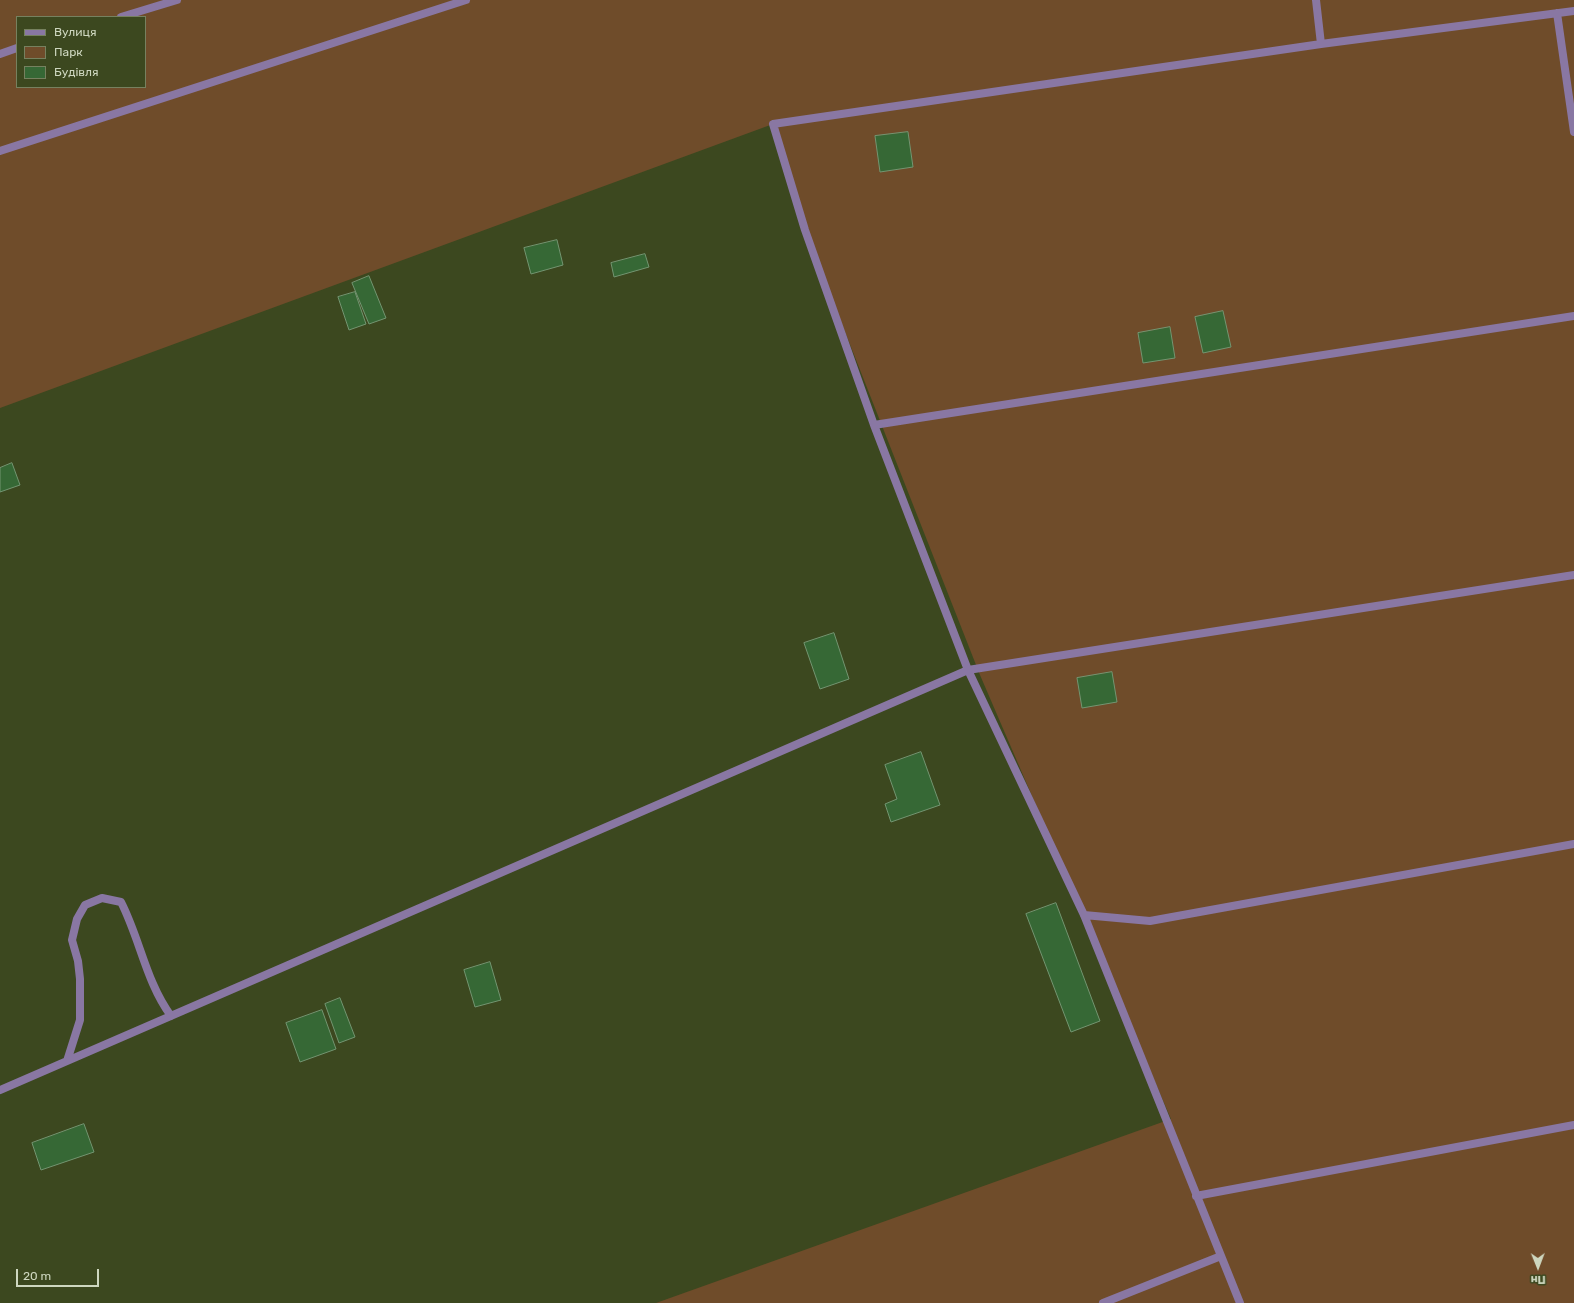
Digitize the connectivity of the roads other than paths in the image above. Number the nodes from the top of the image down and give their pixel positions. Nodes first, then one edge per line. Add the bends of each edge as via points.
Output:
1 (177, 0) edge
2 (466, 0) edge
3 (1316, 0) edge
4 (1574, 10) edge
5 (1557, 13) junction
6 (124, 16) edge
7 (1321, 44) junction
8 (16, 48) edge
9 (0, 54) edge
10 (1574, 132) edge
11 (0, 151) edge
12 (1574, 316) edge
13 (874, 425) junction
14 (1574, 575) edge
15 (968, 670) junction
16 (1574, 844) edge
17 (1084, 915) junction
18 (171, 1016) junction
19 (67, 1061) junction
20 (0, 1090) edge
21 (1574, 1125) edge
22 (1196, 1196) junction
23 (1221, 1256) junction
24 (1103, 1303) edge
25 (1240, 1303) edge

1 - 6 street
2 - 11 street
3 - 7 street
4 - 5 street
5 - 7 street
5 - 10 street
7 - 13 street via 773,124 805,230
8 - 9 street
12 - 13 street
13 - 15 street
14 - 15 street
15 - 17 street
15 - 18 street
16 - 17 street via 1150,921
17 - 22 street
18 - 19 street
18 - 19 street via 159,1000 132,924 121,902 102,898 85,905 77,919 72,940 80,979 80,1020
19 - 20 street
21 - 22 street
22 - 23 street
23 - 24 street
23 - 25 street

